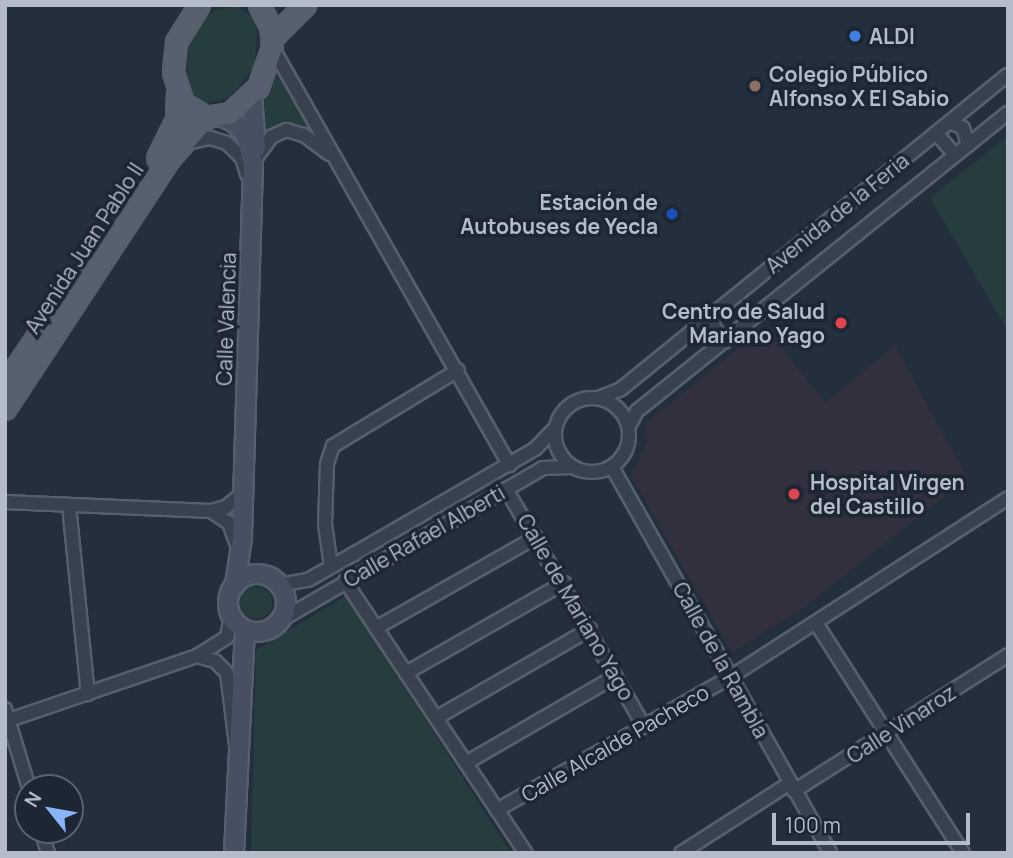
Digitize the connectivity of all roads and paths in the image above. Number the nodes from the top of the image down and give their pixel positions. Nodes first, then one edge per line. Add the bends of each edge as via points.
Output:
1 (199, 5) edge
2 (305, 5) edge
3 (263, 6) edge
4 (272, 43) junction
5 (1008, 75) edge
6 (177, 93) junction
7 (252, 96) junction
8 (1008, 113) edge
9 (213, 117) junction
10 (950, 122) junction
11 (936, 133) junction
12 (179, 145) junction
13 (968, 145) junction
14 (955, 155) junction
15 (333, 158) junction
16 (253, 165) junction
17 (252, 192) junction
18 (708, 318) junction
19 (724, 341) junction
20 (458, 370) junction
21 (5, 383) edge
22 (598, 398) junction
23 (5, 409) edge
24 (629, 426) junction
25 (555, 428) junction
26 (509, 465) junction
27 (572, 467) junction
28 (612, 467) junction
29 (506, 489) junction
30 (243, 493) junction
31 (1008, 498) edge
32 (5, 502) edge
33 (69, 505) junction
34 (211, 511) junction
35 (536, 537) junction
36 (242, 538) junction
37 (239, 564) junction
38 (331, 567) junction
39 (263, 575) junction
40 (345, 581) junction
41 (564, 583) junction
42 (235, 585) junction
43 (279, 585) junction
44 (231, 617) junction
45 (281, 620) junction
46 (816, 623) junction
47 (376, 628) junction
48 (590, 629) junction
49 (246, 630) junction
50 (1008, 655) edge
51 (197, 656) junction
52 (406, 673) junction
53 (616, 676) junction
54 (732, 676) junction
55 (88, 694) junction
56 (7, 714) edge
57 (436, 718) junction
58 (644, 726) junction
59 (889, 732) junction
60 (239, 753) junction
61 (466, 763) junction
62 (25, 774) edge
63 (792, 787) junction
64 (498, 810) junction
65 (234, 853) edge
66 (526, 853) edge
67 (681, 853) edge
68 (830, 853) edge
69 (963, 853) edge

1 - 6 main road, Avenida Juan Pablo II via 182,29 173,57
2 - 4 main road
3 - 4 main road
4 - 7 main road
4 - 15 street
5 - 10 street, Avenida de la Feria
6 - 9 main road via 189,109
6 - 21 main road, Avenida Juan Pablo II via 176,119 160,153
7 - 9 main road, Avenida Juan Pablo II
7 - 16 main road
8 - 13 street, Avenida de la Feria
9 - 12 main road, Avenida Juan Pablo II
9 - 16 main road, Calle Valencia via 234,122 246,135
10 - 11 street, Avenida de la Feria
10 - 13 street via 963,128
11 - 14 street
11 - 18 street, Avenida de la Feria
12 - 17 street via 210,138 227,144 242,158
12 - 23 main road, Avenida Juan Pablo II
13 - 14 street, Avenida de la Feria
14 - 19 street, Avenida de la Feria
15 - 16 street via 304,135 286,130 264,144
15 - 20 street
16 - 17 main road, Calle Valencia
17 - 30 main road, Calle Valencia
18 - 19 street
18 - 22 street, Avenida de la Feria via 621,389
19 - 24 street, Avenida de la Feria via 637,411
20 - 26 street
20 - 38 street via 332,446 325,524
22 - 24 street via 618,407
22 - 25 street via 576,401 559,417
24 - 28 street via 626,450
25 - 26 street, Calle Rafael Alberti via 535,449
25 - 27 street via 558,450
26 - 38 street, Calle Rafael Alberti
27 - 28 street via 592,473
27 - 29 street, Calle Rafael Alberti via 543,468
28 - 54 street, Calle de la Rambla
29 - 35 street, Calle de Mariano Yago
29 - 40 street, Calle Rafael Alberti
30 - 34 street via 226,507
30 - 36 main road, Calle Valencia
31 - 46 street, Calle Alcalde Pacheco
32 - 33 street
33 - 34 street
33 - 55 street
34 - 37 street via 233,528
35 - 41 street, Calle de Mariano Yago
35 - 47 street
36 - 37 main road, Calle Valencia
36 - 39 main road, Calle Valencia via 249,558
37 - 42 main road, Calle Valencia
38 - 43 street, Calle Rafael Alberti via 308,580
39 - 42 main road via 250,575
39 - 43 main road
40 - 45 street, Calle Rafael Alberti
40 - 47 street
41 - 48 street, Calle de Mariano Yago
41 - 52 street
42 - 44 main road via 228,600
43 - 45 main road via 286,606
44 - 49 main road
44 - 51 street via 227,637
45 - 49 main road via 267,631
46 - 54 street, Calle Alcalde Pacheco
46 - 59 street
47 - 52 street
48 - 53 street, Calle de Mariano Yago
48 - 57 street
49 - 60 main road
50 - 59 street, Calle Vinaroz
51 - 55 street
51 - 60 street via 215,661 227,673 230,722
52 - 57 street
53 - 58 street, Calle de Mariano Yago
53 - 61 street
54 - 58 street, Calle Alcalde Pacheco
54 - 63 street, Calle de la Rambla
55 - 56 street
56 - 62 street
57 - 61 street
58 - 64 street, Calle Alcalde Pacheco
59 - 63 street, Calle Vinaroz
59 - 69 street
60 - 65 main road
61 - 64 street
63 - 67 street, Calle Vinaroz
63 - 68 street, Calle de la Rambla
64 - 66 street

